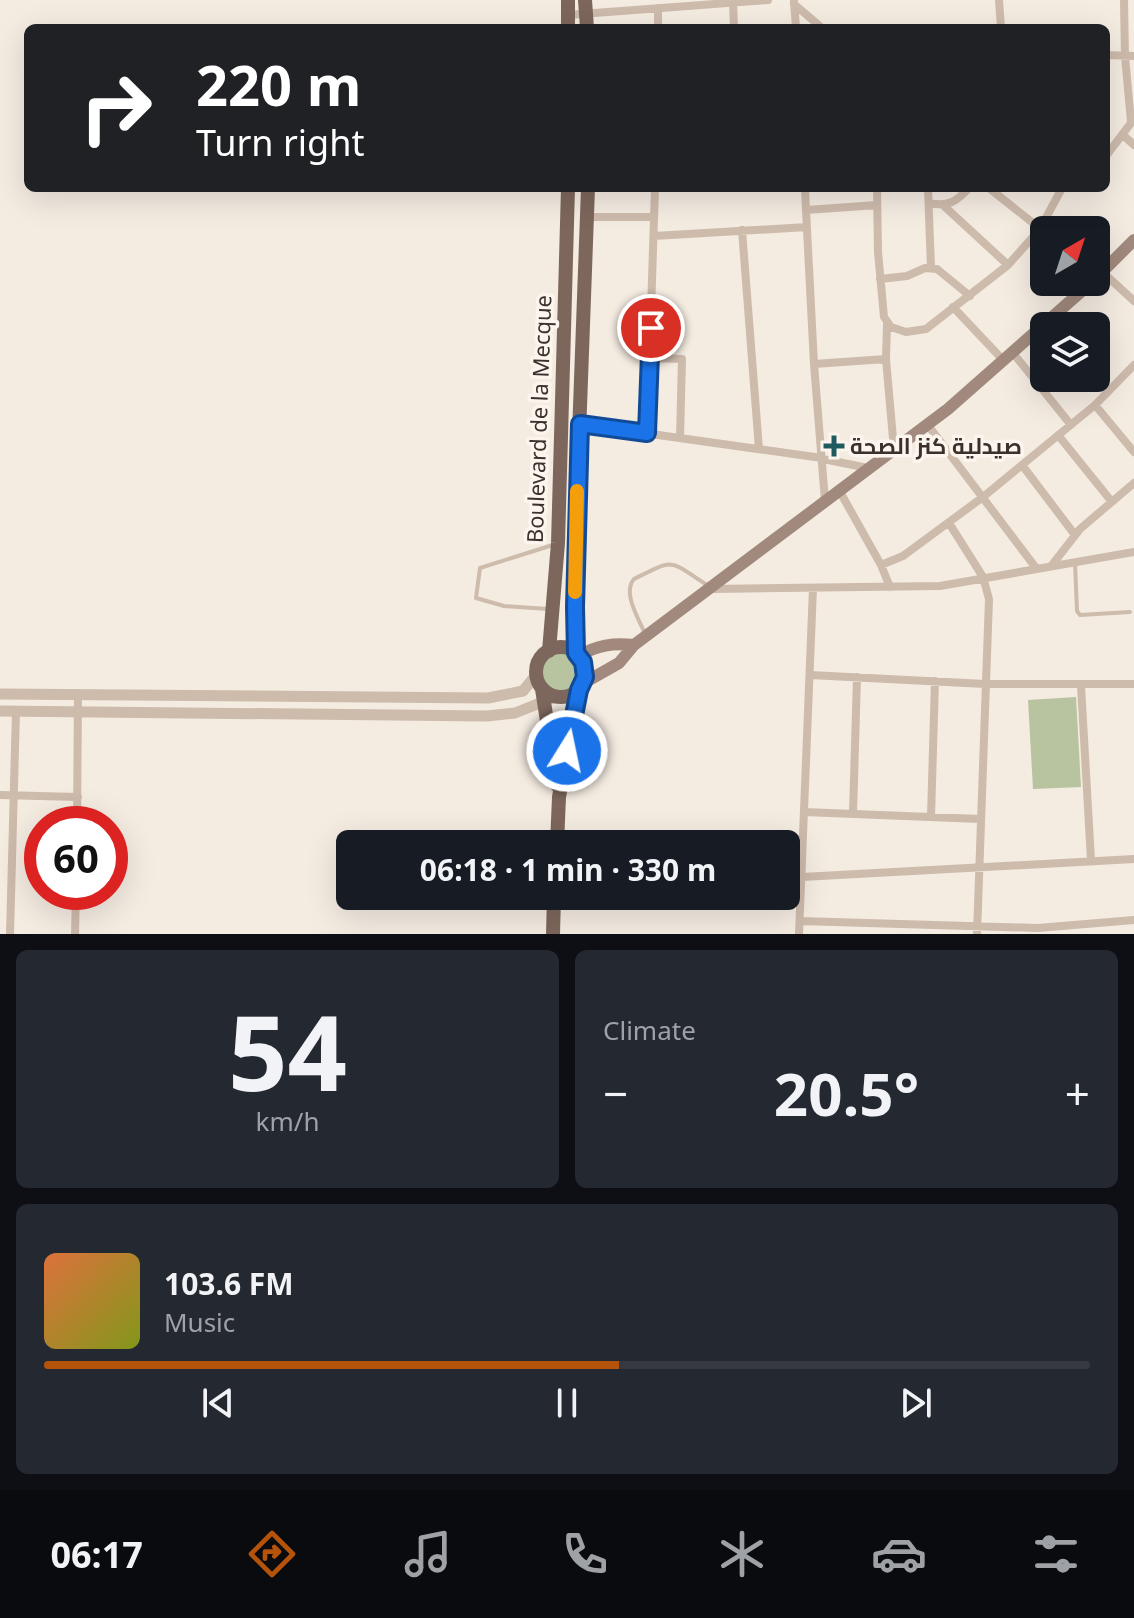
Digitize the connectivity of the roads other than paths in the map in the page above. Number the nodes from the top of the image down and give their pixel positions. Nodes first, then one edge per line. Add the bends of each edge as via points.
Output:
1 (768, 0) edge
2 (999, 0) edge
3 (1124, 0) edge
4 (733, 1) edge
5 (794, 2) edge
6 (658, 8) junction
7 (568, 14) edge
8 (586, 14) edge
9 (658, 24) edge
10 (734, 24) edge
11 (796, 24) edge
12 (818, 24) edge
13 (1001, 24) edge
14 (1110, 55) edge
15 (1130, 56) edge
16 (1133, 120) edge
17 (1123, 135) junction
18 (1134, 145) edge
19 (1110, 151) edge
20 (568, 192) edge
21 (588, 192) edge
22 (655, 192) edge
23 (805, 192) edge
24 (877, 192) edge
25 (928, 192) edge
26 (965, 192) edge
27 (994, 192) edge
28 (1060, 192) edge
29 (929, 203) junction
30 (877, 205) junction
31 (944, 206) junction
32 (806, 210) junction
33 (1049, 216) edge
34 (587, 217) junction
35 (654, 217) junction
36 (1030, 220) edge
37 (807, 227) junction
38 (742, 230) junction
39 (654, 236) junction
40 (1134, 240) edge
41 (1030, 242) edge
42 (1110, 262) edge
43 (1008, 265) junction
44 (931, 268) junction
45 (880, 279) junction
46 (1110, 283) edge
47 (970, 296) junction
48 (1074, 296) edge
49 (1134, 301) edge
50 (953, 307) junction
51 (887, 324) junction
52 (1009, 357) junction
53 (650, 358) junction
54 (886, 359) junction
55 (814, 364) junction
56 (1130, 368) edge
57 (1134, 380) edge
58 (1095, 405) junction
59 (580, 424) junction
60 (927, 424) junction
61 (1071, 425) junction
62 (647, 433) junction
63 (1058, 435) junction
64 (680, 438) junction
65 (759, 449) junction
66 (894, 450) junction
67 (1134, 452) edge
68 (822, 458) junction
69 (1022, 465) junction
70 (868, 468) junction
71 (1134, 483) edge
72 (839, 490) junction
73 (983, 497) junction
74 (825, 501) junction
75 (1112, 502) junction
76 (949, 523) junction
77 (1075, 535) junction
78 (558, 543) junction
79 (1134, 552) edge
80 (1075, 563) junction
81 (881, 565) junction
82 (1052, 565) junction
83 (1036, 568) junction
84 (983, 577) junction
85 (890, 587) junction
86 (813, 588) junction
87 (712, 589) junction
88 (552, 610) junction
89 (1130, 612) dead end
90 (646, 636) junction
91 (634, 645) junction
92 (549, 651) junction
93 (578, 655) junction
94 (810, 675) junction
95 (857, 677) junction
96 (935, 681) junction
97 (985, 684) junction
98 (1134, 684) edge
99 (1081, 686) junction
100 (580, 687) junction
101 (545, 690) junction
102 (0, 694) edge
103 (78, 695) junction
104 (0, 711) edge
105 (16, 711) junction
106 (78, 712) junction
107 (0, 795) edge
108 (14, 795) junction
109 (78, 797) junction
110 (559, 797) junction
111 (78, 806) edge
112 (804, 812) junction
113 (853, 814) junction
114 (931, 817) junction
115 (980, 819) junction
116 (558, 830) edge
117 (1134, 859) edge
118 (1091, 860) junction
119 (978, 867) junction
120 (802, 877) junction
121 (76, 910) edge
122 (554, 910) edge
123 (1134, 920) edge
124 (800, 921) junction
125 (847, 923) junction
126 (1096, 923) junction
127 (927, 930) edge
128 (977, 931) edge
129 (1039, 931) edge
130 (10, 934) edge
131 (75, 934) edge
132 (553, 934) edge
133 (799, 934) edge
134 (846, 934) edge
135 (1096, 934) edge

1 - 4 street
2 - 13 street
3 - 15 street
4 - 6 street
4 - 10 street
5 - 11 street
5 - 12 street
6 - 8 street
6 - 9 street
7 - 8 street
14 - 15 street
15 - 16 street
16 - 17 street
17 - 18 street
17 - 19 street
20 - 78 main road, Boulevard de la Mecque
21 - 34 main road, Boulevard de la Mecque
22 - 35 street
23 - 32 street
24 - 30 street
25 - 29 street
26 - 31 street
27 - 36 street
28 - 33 street
29 - 31 street
29 - 44 street
30 - 32 street
30 - 45 street
31 - 43 street
32 - 37 street
34 - 35 street
34 - 59 main road, Boulevard de la Mecque
35 - 39 street
37 - 38 street
37 - 55 street
38 - 39 street
38 - 65 street
39 - 53 street
40 - 42 main road
41 - 43 street
43 - 47 street
44 - 45 street
44 - 47 street
45 - 51 street
46 - 49 street
47 - 50 street
48 - 52 main road
50 - 51 street via 926,329 906,332
50 - 52 street
51 - 54 street
52 - 60 main road
52 - 61 street
53 - 62 street
53 - 64 street via 682,359
54 - 55 street
54 - 66 street
55 - 68 street
56 - 57 street
56 - 58 street
58 - 61 street
58 - 67 street
59 - 62 street
59 - 93 main road, Boulevard de la Mecque
60 - 66 main road
60 - 73 street
61 - 63 street
62 - 64 street
63 - 69 street
63 - 75 street
64 - 65 street
65 - 68 street
66 - 70 main road
68 - 70 street
68 - 74 street
69 - 73 street
69 - 77 street
70 - 72 main road
71 - 75 street
72 - 74 main road
72 - 81 street
73 - 76 street
73 - 83 street
74 - 87 main road
75 - 77 street
76 - 81 street
76 - 84 street
77 - 82 street
78 - 88 main road, Boulevard de la Mecque
78 - 88 lane via 480,568 476,598
79 - 80 street
80 - 82 street
80 - 89 lane via 1080,615
81 - 85 street
82 - 83 street
83 - 84 street
84 - 85 street via 940,586
84 - 97 street via 989,599
85 - 86 street
86 - 87 street
86 - 94 street
87 - 90 main road
87 - 90 lane via 666,562 634,579 628,592
88 - 92 main road, Boulevard de la Mecque
90 - 91 main road
91 - 93 main road via 607,644
91 - 100 main road via 619,663
92 - 93 main road via 563,648
92 - 101 main road, Boulevard de la Mecque via 539,661
93 - 100 main road, Boulevard de la Mecque via 585,670
94 - 95 street
94 - 112 street
95 - 96 street
95 - 113 street
96 - 97 street
96 - 114 street
97 - 99 street
97 - 115 street
98 - 99 street
99 - 118 street
100 - 101 main road via 571,695
100 - 110 main road, Boulevard de la Mecque
101 - 103 street via 488,698
101 - 106 street via 515,713 487,716
101 - 110 main road
102 - 103 street
103 - 106 street
104 - 105 street
105 - 106 street
105 - 108 street
106 - 109 street
107 - 108 street
108 - 109 street
108 - 130 street
109 - 111 street
110 - 116 main road
112 - 113 street
112 - 120 street
113 - 114 street
114 - 115 street
115 - 119 street
117 - 118 street
118 - 119 street
119 - 120 street
119 - 128 street
120 - 124 street
121 - 131 street
122 - 132 main road
123 - 126 street
124 - 125 street
124 - 133 street
125 - 127 street
125 - 134 street
126 - 129 street
126 - 135 street
127 - 128 street
128 - 129 street

